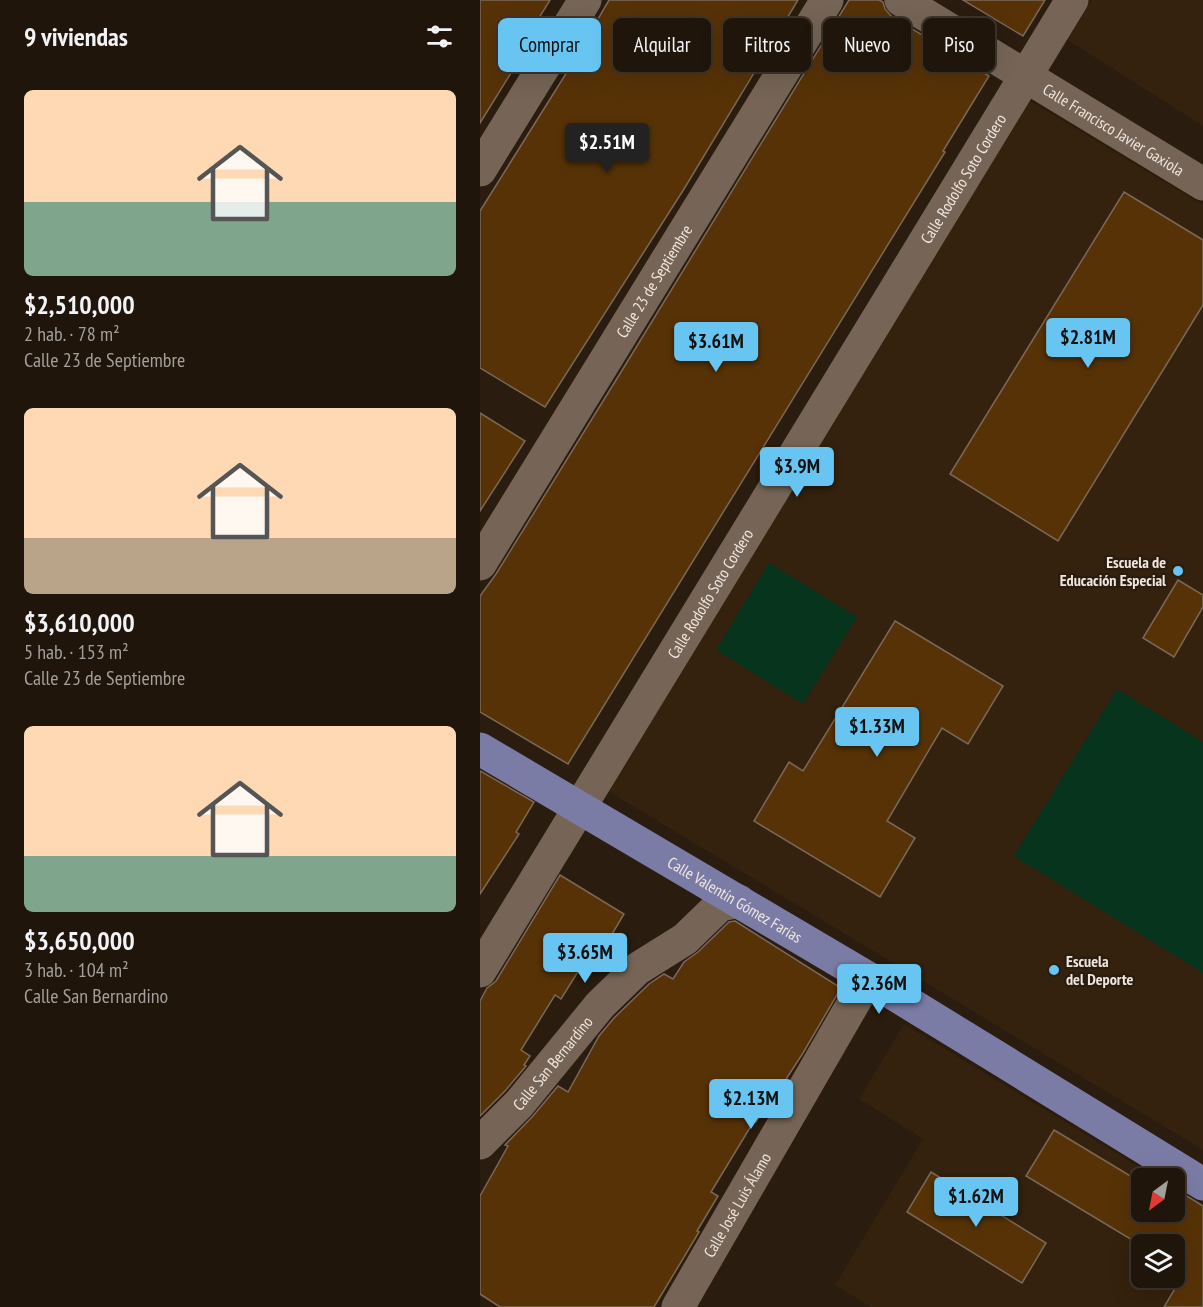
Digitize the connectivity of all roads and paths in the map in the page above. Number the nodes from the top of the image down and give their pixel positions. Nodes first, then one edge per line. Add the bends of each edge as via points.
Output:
1 (585, 0) edge
2 (827, 0) edge
3 (901, 0) edge
4 (1072, 0) edge
5 (1025, 75) junction
6 (480, 170) edge
7 (1203, 184) edge
8 (480, 564) edge
9 (480, 749) edge
10 (579, 808) junction
11 (739, 901) junction
12 (480, 971) edge
13 (868, 978) junction
14 (480, 1143) edge
15 (1203, 1184) edge
16 (678, 1307) edge

1 - 6 street
2 - 8 street, Calle 23 de Septiembre
3 - 5 street, Calle Francisco Javier Gaxiola
4 - 5 street, Calle Rodolfo Soto Cordero
5 - 7 street, Calle Francisco Javier Gaxiola
5 - 10 street, Calle Rodolfo Soto Cordero
9 - 10 main road, Calle Valentín Gómez Farías
10 - 11 main road, Calle Valentín Gómez Farías
10 - 12 street, Calle Rodolfo Soto Cordero
11 - 13 main road, Calle Valentín Gómez Farías
11 - 14 street, Calle San Bernardino via 720,905 686,939 637,969 600,1005 519,1104
13 - 15 main road, Calle Valentín Gómez Farías
13 - 16 street, Calle José Luis Álamo

